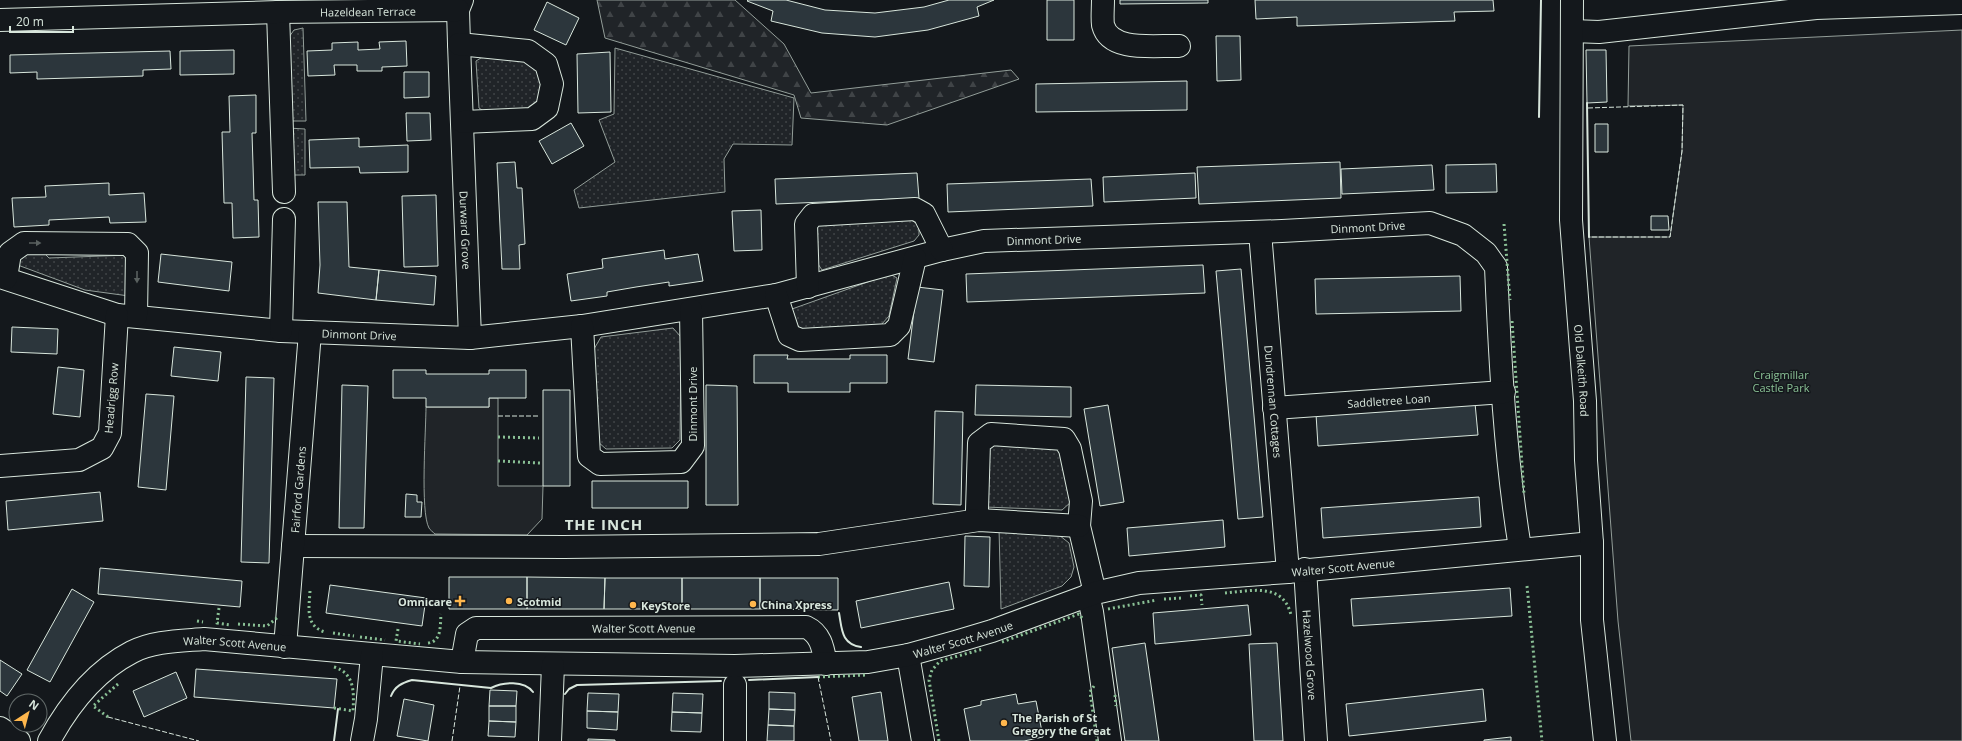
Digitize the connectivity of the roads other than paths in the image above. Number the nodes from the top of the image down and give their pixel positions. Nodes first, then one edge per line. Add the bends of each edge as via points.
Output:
1 (1103, 0) edge
2 (1572, 0) edge
3 (1962, 3) edge
4 (460, 5) edge
5 (172, 8) edge
6 (278, 12) junction
7 (0, 20) edge
8 (1572, 31) junction
9 (459, 44) junction
10 (1178, 44) dead end
11 (463, 122) junction
12 (284, 192) dead end
13 (284, 219) dead end
14 (1260, 232) junction
15 (942, 250) junction
16 (915, 258) junction
17 (3, 277) edge
18 (808, 287) junction
19 (776, 296) junction
20 (691, 310) junction
21 (127, 315) junction
22 (582, 326) junction
23 (281, 331) junction
24 (310, 332) junction
25 (470, 338) junction
26 (1504, 392) junction
27 (1274, 408) junction
28 (0, 466) edge
29 (979, 520) junction
30 (1079, 526) junction
31 (1592, 543) junction
32 (293, 546) junction
33 (1520, 548) junction
34 (1297, 571) junction
35 (1092, 594) junction
36 (285, 647) junction
37 (372, 655) junction
38 (908, 655) junction
39 (462, 662) junction
40 (826, 664) junction
41 (553, 665) junction
42 (735, 686) dead end
43 (0, 728) edge
44 (19, 741) edge
45 (49, 741) edge
46 (362, 741) edge
47 (550, 741) edge
48 (736, 741) edge
49 (923, 741) edge
50 (1110, 741) edge
51 (1316, 741) edge
52 (1605, 741) edge

1 - 10 street via 1103,26 1111,39 1125,45
2 - 8 street, Old Dalkeith Road
3 - 8 street via 1816,8 1599,32
4 - 6 street, Hazeldean Terrace
4 - 9 street, Durward Grove
5 - 6 street, Hazeldean Terrace
5 - 7 street, Hazeldean Terrace
6 - 12 street
8 - 31 street, Old Dalkeith Road via 1570,220 1585,401
9 - 11 street, Durward Grove
9 - 11 street via 528,52 546,64 552,84 547,108 532,119
11 - 25 street, Durward Grove
13 - 23 street
14 - 15 street, Dinmont Drive via 984,241
14 - 26 street, Dinmont Drive via 1430,222 1463,235 1486,252 1496,267
14 - 27 street, Dundrennan Cottages
15 - 16 street, Dinmont Drive
15 - 18 street via 924,214 915,209 813,215 806,224
16 - 18 street, Dinmont Drive
16 - 19 street via 898,326 890,335 800,340 789,335
17 - 21 street, Dinmont Drive
17 -> 21 street, Dinmont Drive via 10,253 24,243 128,244 137,253
18 - 19 street, Dinmont Drive
19 - 20 street, Dinmont Drive
20 - 22 street, Dinmont Drive
20 - 22 street, Dinmont Drive via 692,446 681,462 600,464 589,456
21 - 23 street, Dinmont Drive
21 - 28 street, Headrigg Row via 110,433 102,448 79,460
22 - 25 street, Dinmont Drive
23 - 24 street, Dinmont Drive
24 - 25 street, Dinmont Drive
24 - 32 street, Fairford Gardens
26 - 27 street, Saddletree Loan
26 - 33 street, Dinmont Drive
27 - 34 street, Dundrennan Cottages
29 - 30 street
29 - 30 street via 979,443 991,434 1064,439 1070,449 1081,501
29 - 32 street via 819,544 564,547
30 - 35 street
31 - 33 street, Walter Scott Avenue
31 - 52 street, Old Dalkeith Road via 1592,620
32 - 36 street, Fairford Gardens
33 - 34 street, Walter Scott Avenue
34 - 35 street, Walter Scott Avenue via 1139,583
34 - 51 street, Hazelwood Grove
35 - 38 street, Walter Scott Avenue via 992,631
35 - 50 street via 1092,612
36 - 37 street, Walter Scott Avenue
36 - 45 street, Walter Scott Avenue via 204,639 165,642 132,652 101,673 77,697
37 - 39 street, Walter Scott Avenue
37 - 46 street
38 - 40 street, Walter Scott Avenue via 868,662
38 - 49 street
39 - 40 street, Walter Scott Avenue via 467,634 476,628 806,627 814,630 820,639
39 - 41 street, Walter Scott Avenue
40 - 41 street, Walter Scott Avenue
41 - 47 street
42 - 48 street
43 - 44 street

